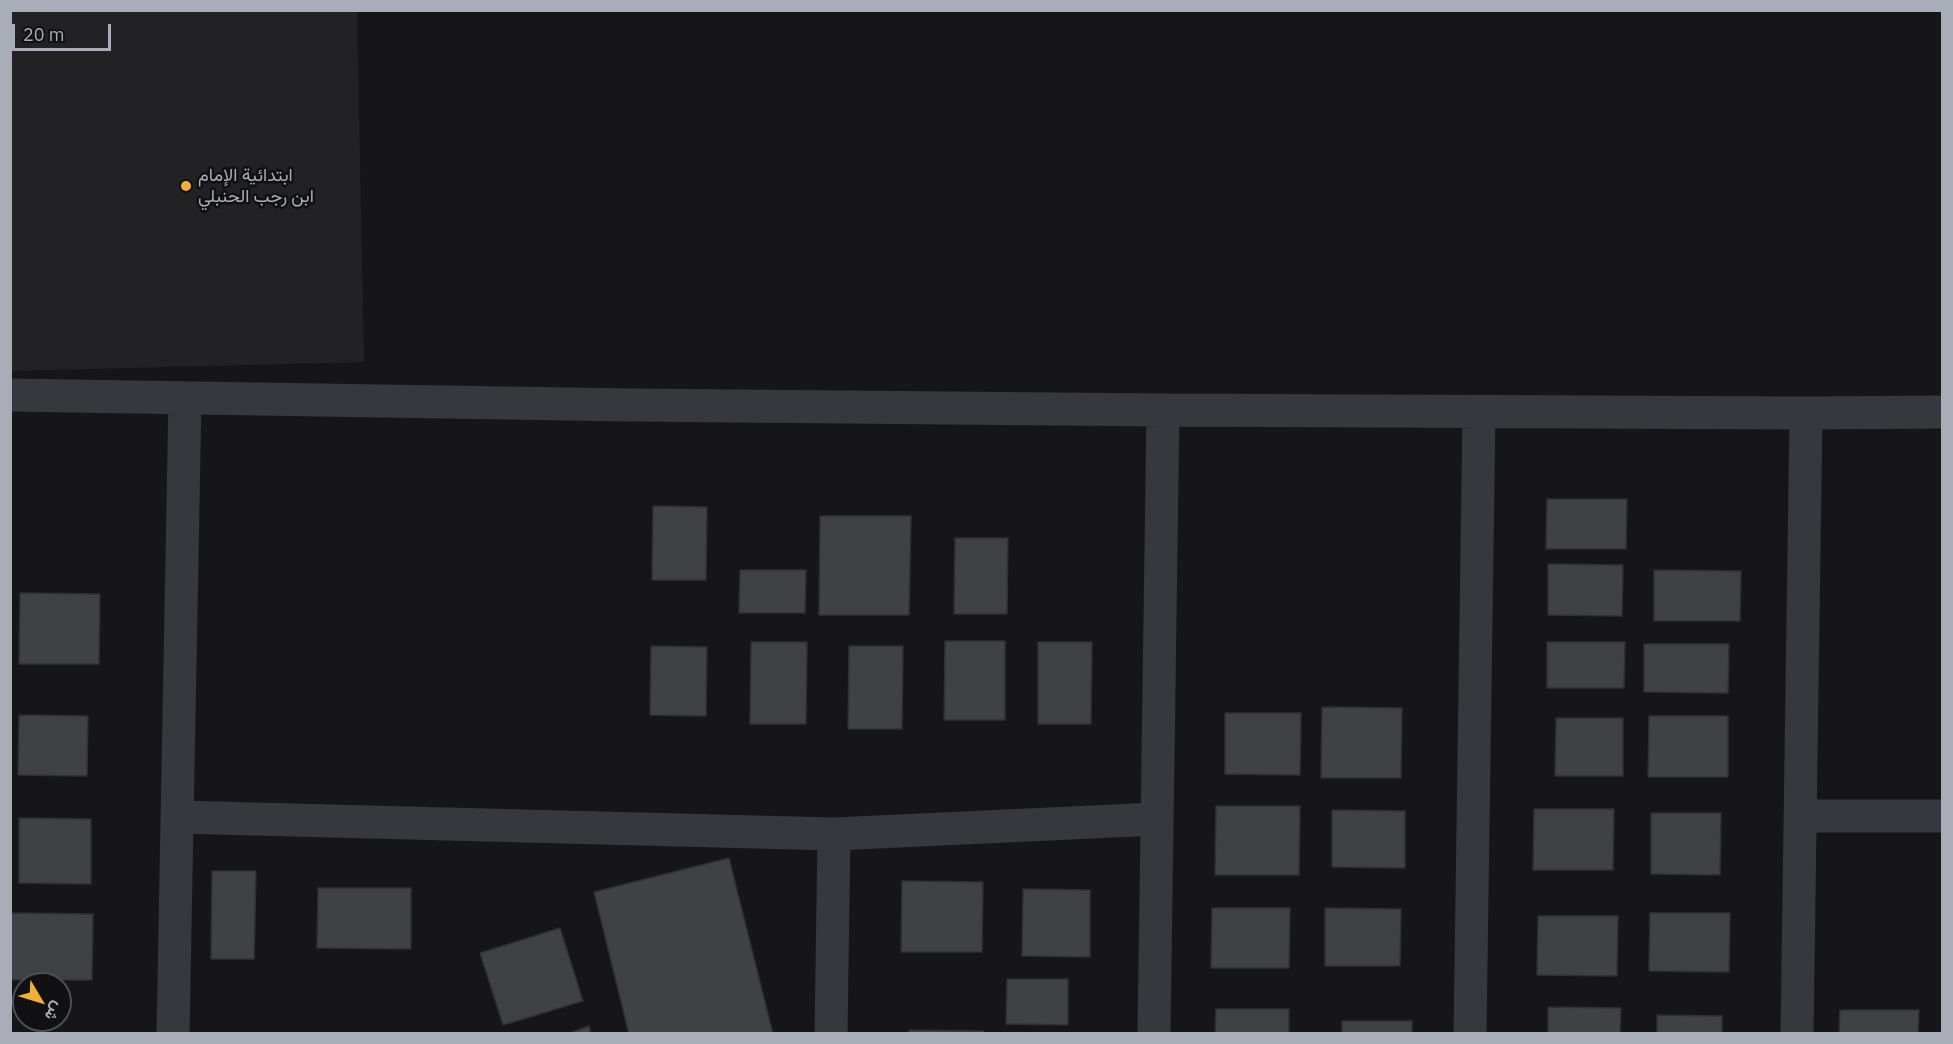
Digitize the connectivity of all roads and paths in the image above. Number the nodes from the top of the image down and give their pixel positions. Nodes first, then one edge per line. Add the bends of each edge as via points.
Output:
1 (10, 395) edge
2 (185, 398) junction
3 (1163, 410) junction
4 (1479, 412) junction
5 (1942, 412) edge
6 (1806, 413) junction
7 (1800, 816) junction
8 (1942, 816) edge
9 (177, 817) junction
10 (1157, 819) junction
11 (834, 834) junction
12 (173, 1034) edge
13 (831, 1034) edge
14 (1154, 1034) edge
15 (1470, 1034) edge
16 (1797, 1034) edge

1 - 2 street
2 - 3 street
2 - 9 street
3 - 4 street
3 - 10 street
4 - 6 street
4 - 15 street
5 - 6 street
6 - 7 street
7 - 8 street
7 - 16 street
9 - 11 street
9 - 12 street
10 - 11 street
10 - 14 street
11 - 13 street

